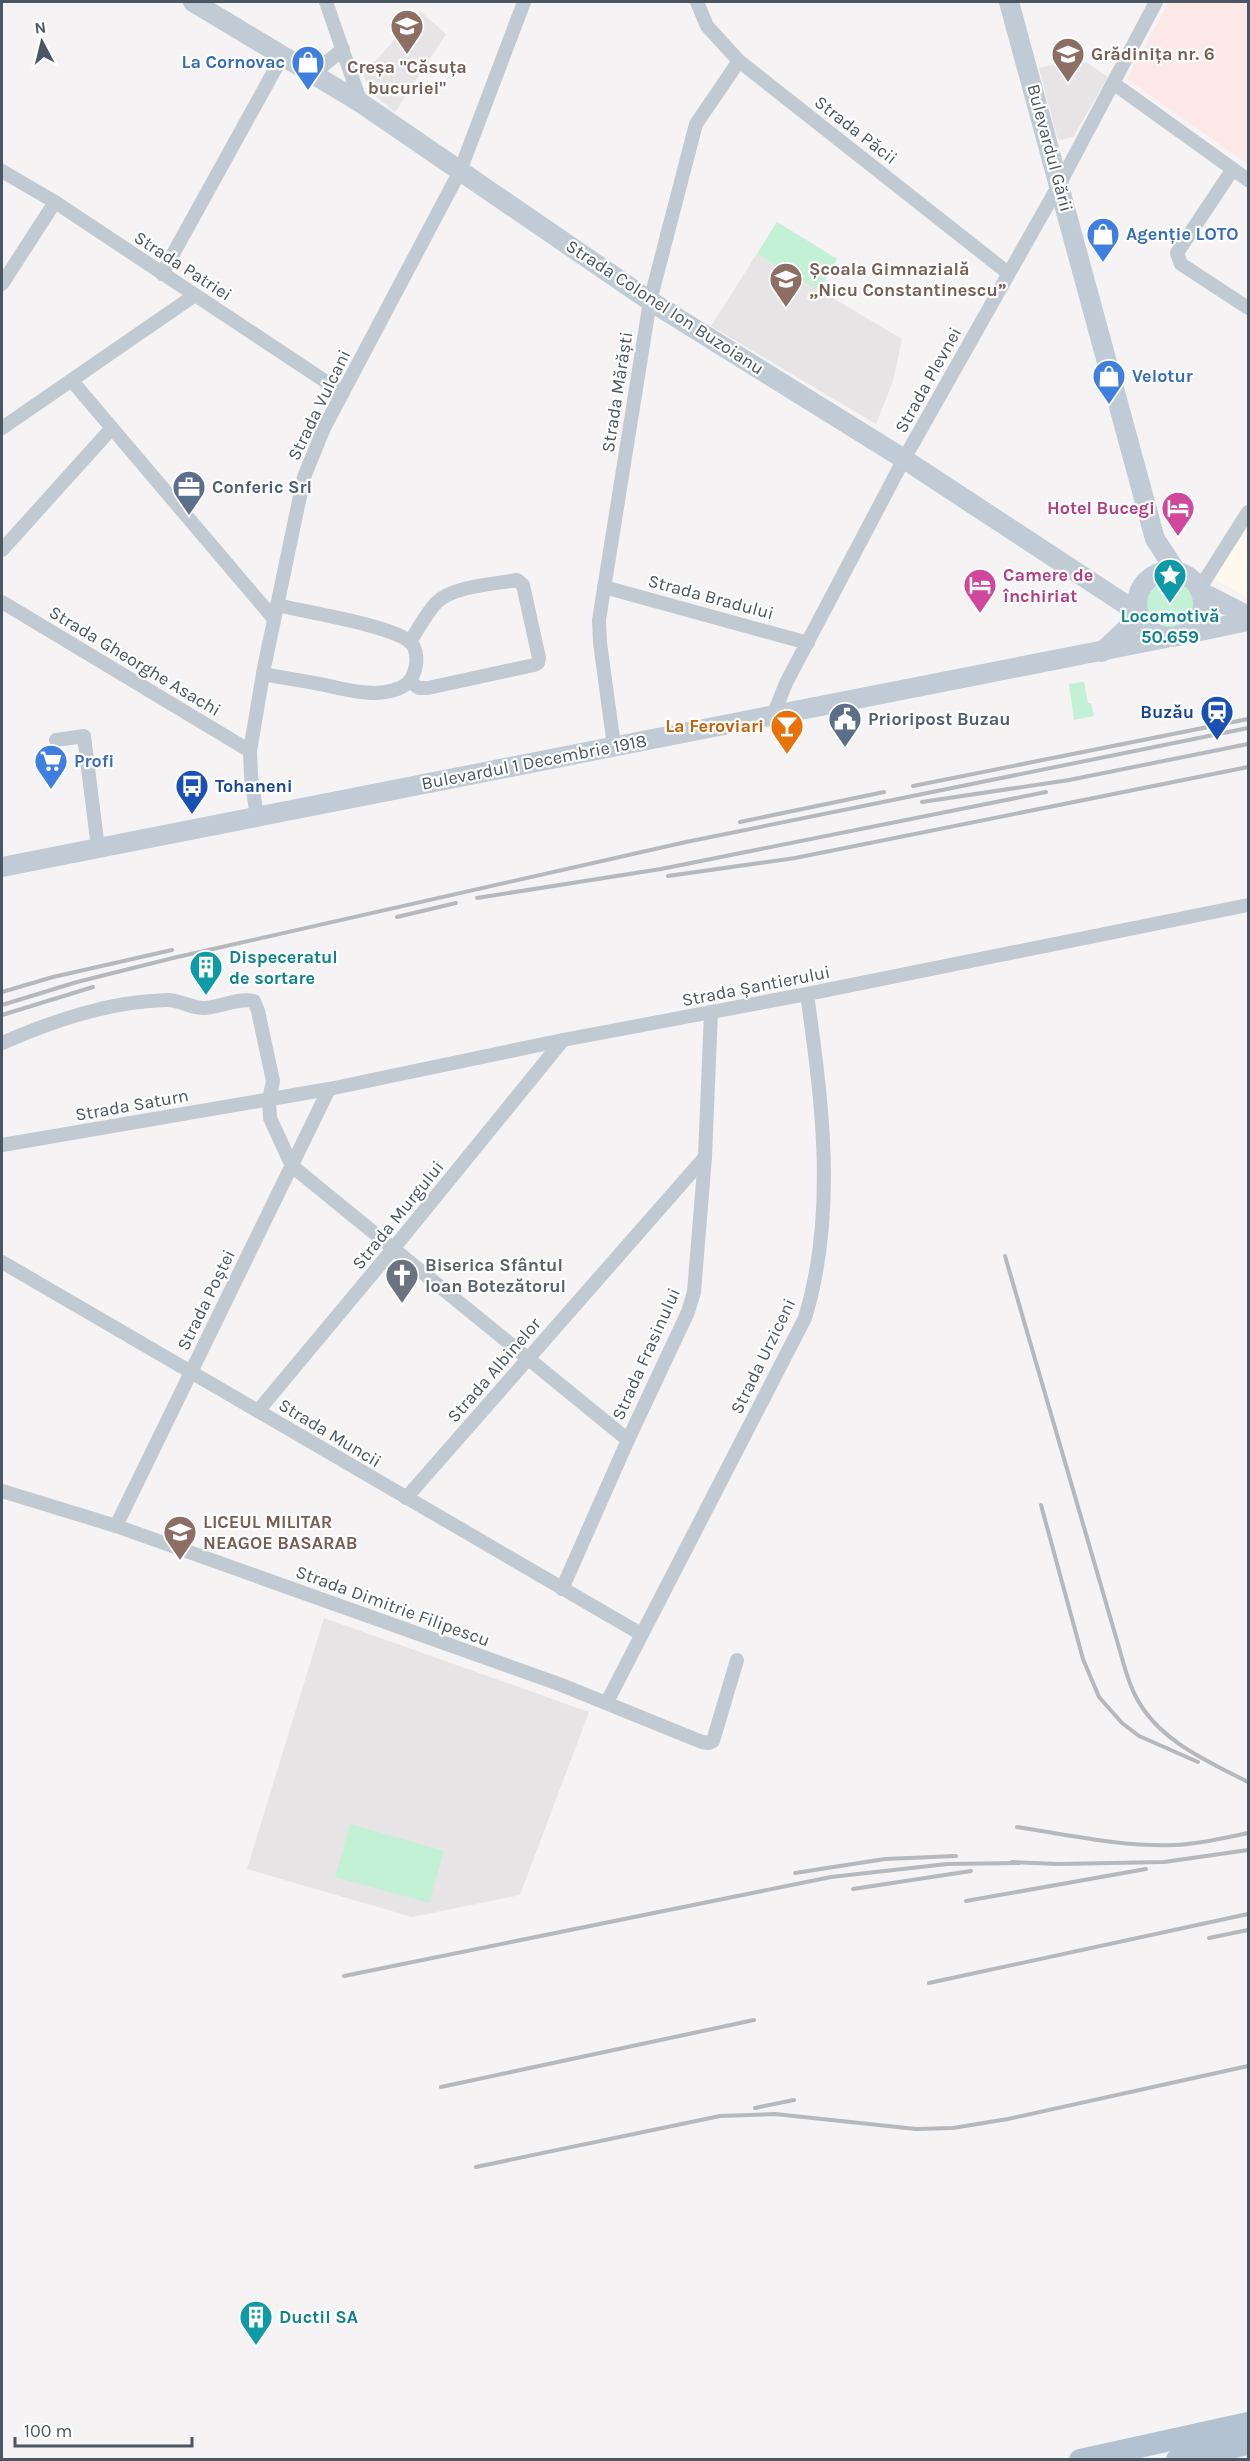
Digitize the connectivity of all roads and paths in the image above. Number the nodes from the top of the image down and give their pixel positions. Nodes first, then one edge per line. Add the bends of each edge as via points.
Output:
1 (193, 2) edge
2 (326, 2) edge
3 (524, 2) edge
4 (697, 2) edge
5 (1009, 2) edge
6 (1156, 2) edge
7 (343, 50) junction
8 (283, 55) junction
9 (739, 61) junction
10 (313, 74) junction
11 (1113, 83) junction
12 (361, 103) junction
13 (1233, 170) junction
14 (2, 171) edge
15 (460, 171) junction
16 (1248, 180) edge
17 (1060, 183) junction
18 (55, 202) junction
19 (1008, 273) junction
20 (162, 274) junction
21 (2, 284) edge
22 (195, 295) junction
23 (650, 301) junction
24 (1248, 308) edge
25 (72, 381) junction
26 (343, 393) junction
27 (2, 428) edge
28 (111, 429) junction
29 (904, 459) junction
30 (1248, 512) edge
31 (1155, 539) junction
32 (2, 550) edge
33 (1176, 571) junction
34 (1153, 576) junction
35 (604, 587) junction
36 (1200, 590) junction
37 (2, 602) edge
38 (277, 605) junction
39 (1138, 615) junction
40 (1248, 615) edge
41 (274, 620) junction
42 (1248, 621) edge
43 (1186, 634) junction
44 (1166, 638) junction
45 (410, 642) junction
46 (807, 643) junction
47 (1102, 652) junction
48 (262, 674) junction
49 (410, 682) junction
50 (773, 716) junction
51 (56, 740) dead end
52 (614, 746) junction
53 (250, 751) junction
54 (257, 817) junction
55 (98, 848) junction
56 (2, 867) edge
57 (1248, 905) edge
58 (807, 994) junction
59 (711, 1012) junction
60 (562, 1040) junction
61 (2, 1043) edge
62 (329, 1089) junction
63 (269, 1100) junction
64 (2, 1145) edge
65 (705, 1157) junction
66 (292, 1166) junction
67 (393, 1249) junction
68 (2, 1262) edge
69 (529, 1358) junction
70 (190, 1373) junction
71 (258, 1411) junction
72 (628, 1440) junction
73 (2, 1491) edge
74 (406, 1498) junction
75 (116, 1526) junction
76 (562, 1589) junction
77 (641, 1634) junction
78 (737, 1660) dead end
79 (607, 1702) junction
80 (1248, 2423) edge
81 (1248, 2444) edge
82 (1080, 2460) edge
83 (1177, 2460) edge

1 - 8 street, Strada Colonel Ion Buzoianu
2 - 7 street
3 - 15 street, Strada Vulcani
4 - 9 street, Strada Păcii via 707,26
5 - 17 street, Bulevardul Gării
6 - 11 street, Strada Plevnei
7 - 10 street
7 - 12 street
8 - 10 street, Strada Colonel Ion Buzoianu
8 - 20 street
9 - 19 street, Strada Păcii
9 - 23 street, Strada Mărăști via 696,124
10 - 12 street, Strada Colonel Ion Buzoianu
11 - 13 street
11 - 17 street, Strada Plevnei
12 - 15 street, Strada Colonel Ion Buzoianu
13 - 16 street
13 - 24 street via 1177,254 1180,264
14 - 18 street, Strada Patriei
15 - 23 street, Strada Colonel Ion Buzoianu
15 - 26 street, Strada Vulcani
17 - 19 street, Strada Plevnei
17 - 31 street, Bulevardul Gării
18 - 20 street, Strada Patriei
18 - 21 street
19 - 29 street, Strada Plevnei
20 - 22 street, Strada Patriei
22 - 25 street
22 - 26 street, Strada Patriei
23 - 29 street, Strada Colonel Ion Buzoianu
23 - 35 street, Strada Mărăști
25 - 27 street
25 - 28 street
26 - 38 street, Strada Vulcani via 304,477
28 - 32 street
28 - 41 street
29 - 39 street, Strada Colonel Ion Buzoianu
29 - 46 street, Strada Plevnei
30 - 36 street
31 - 33 street, Bulevardul Gării
31 - 34 street, Bulevardul Gării
33 - 34 street
33 - 36 street via 1193,580
34 - 39 street via 1141,587 1136,603
35 - 46 street, Strada Bradului
35 - 52 street, Strada Mărăști via 600,643
36 - 40 street
36 - 43 street via 1202,616
37 - 53 street, Strada Gheorghe Asachi
38 - 41 street, Strada Vulcani
38 - 45 street via 371,627
39 - 44 street via 1150,631
39 - 47 street
41 - 48 street, Strada Vulcani
42 - 43 street
43 - 44 street
44 - 47 street, Bulevardul 1 Decembrie 1918
45 - 49 street via 416,660
45 - 49 street via 445,596 516,580 523,585 539,658 534,665 428,688
46 - 50 street, Strada Plevnei
47 - 50 street, Bulevardul 1 Decembrie 1918
48 - 49 street via 356,692 392,691
48 - 53 street, Strada Vulcani
50 - 52 street, Bulevardul 1 Decembrie 1918
51 - 55 street via 84,736
52 - 54 street, Bulevardul 1 Decembrie 1918
53 - 54 street, Strada Vulcani
54 - 55 street, Bulevardul 1 Decembrie 1918
55 - 56 street, Bulevardul 1 Decembrie 1918
57 - 58 street, Strada Șantierului
58 - 59 street, Strada Șantierului
58 - 77 street, Strada Urziceni via 824,1153 820,1250 810,1302
59 - 60 street, Strada Șantierului
59 - 65 street, Strada Frasinului
60 - 62 street, Strada Șantierului
60 - 67 street, Strada Murgului
61 - 63 street via 54,1023 112,1008 166,1000 202,1008 254,1001 273,1081
62 - 63 street, Strada Șantierului
62 - 66 street, Strada Poștei
63 - 64 street, Strada Saturn
63 - 66 street via 272,1124
65 - 69 street, Strada Albinelor
65 - 72 street, Strada Frasinului via 694,1292
66 - 67 street
66 - 70 street, Strada Poștei
67 - 69 street
67 - 71 street, Strada Murgului
68 - 70 street, Strada Muncii
69 - 72 street
69 - 74 street, Strada Albinelor
70 - 71 street, Strada Muncii
70 - 75 street, Strada Poștei
71 - 74 street, Strada Muncii
72 - 76 street, Strada Frasinului
73 - 75 street, Strada Dimitrie Filipescu
74 - 76 street, Strada Muncii
75 - 79 street, Strada Dimitrie Filipescu
76 - 77 street, Strada Muncii
77 - 79 street, Strada Urziceni
78 - 79 street, Strada Dimitrie Filipescu via 713,1741 709,1743
80 - 82 main road
81 - 83 main road

